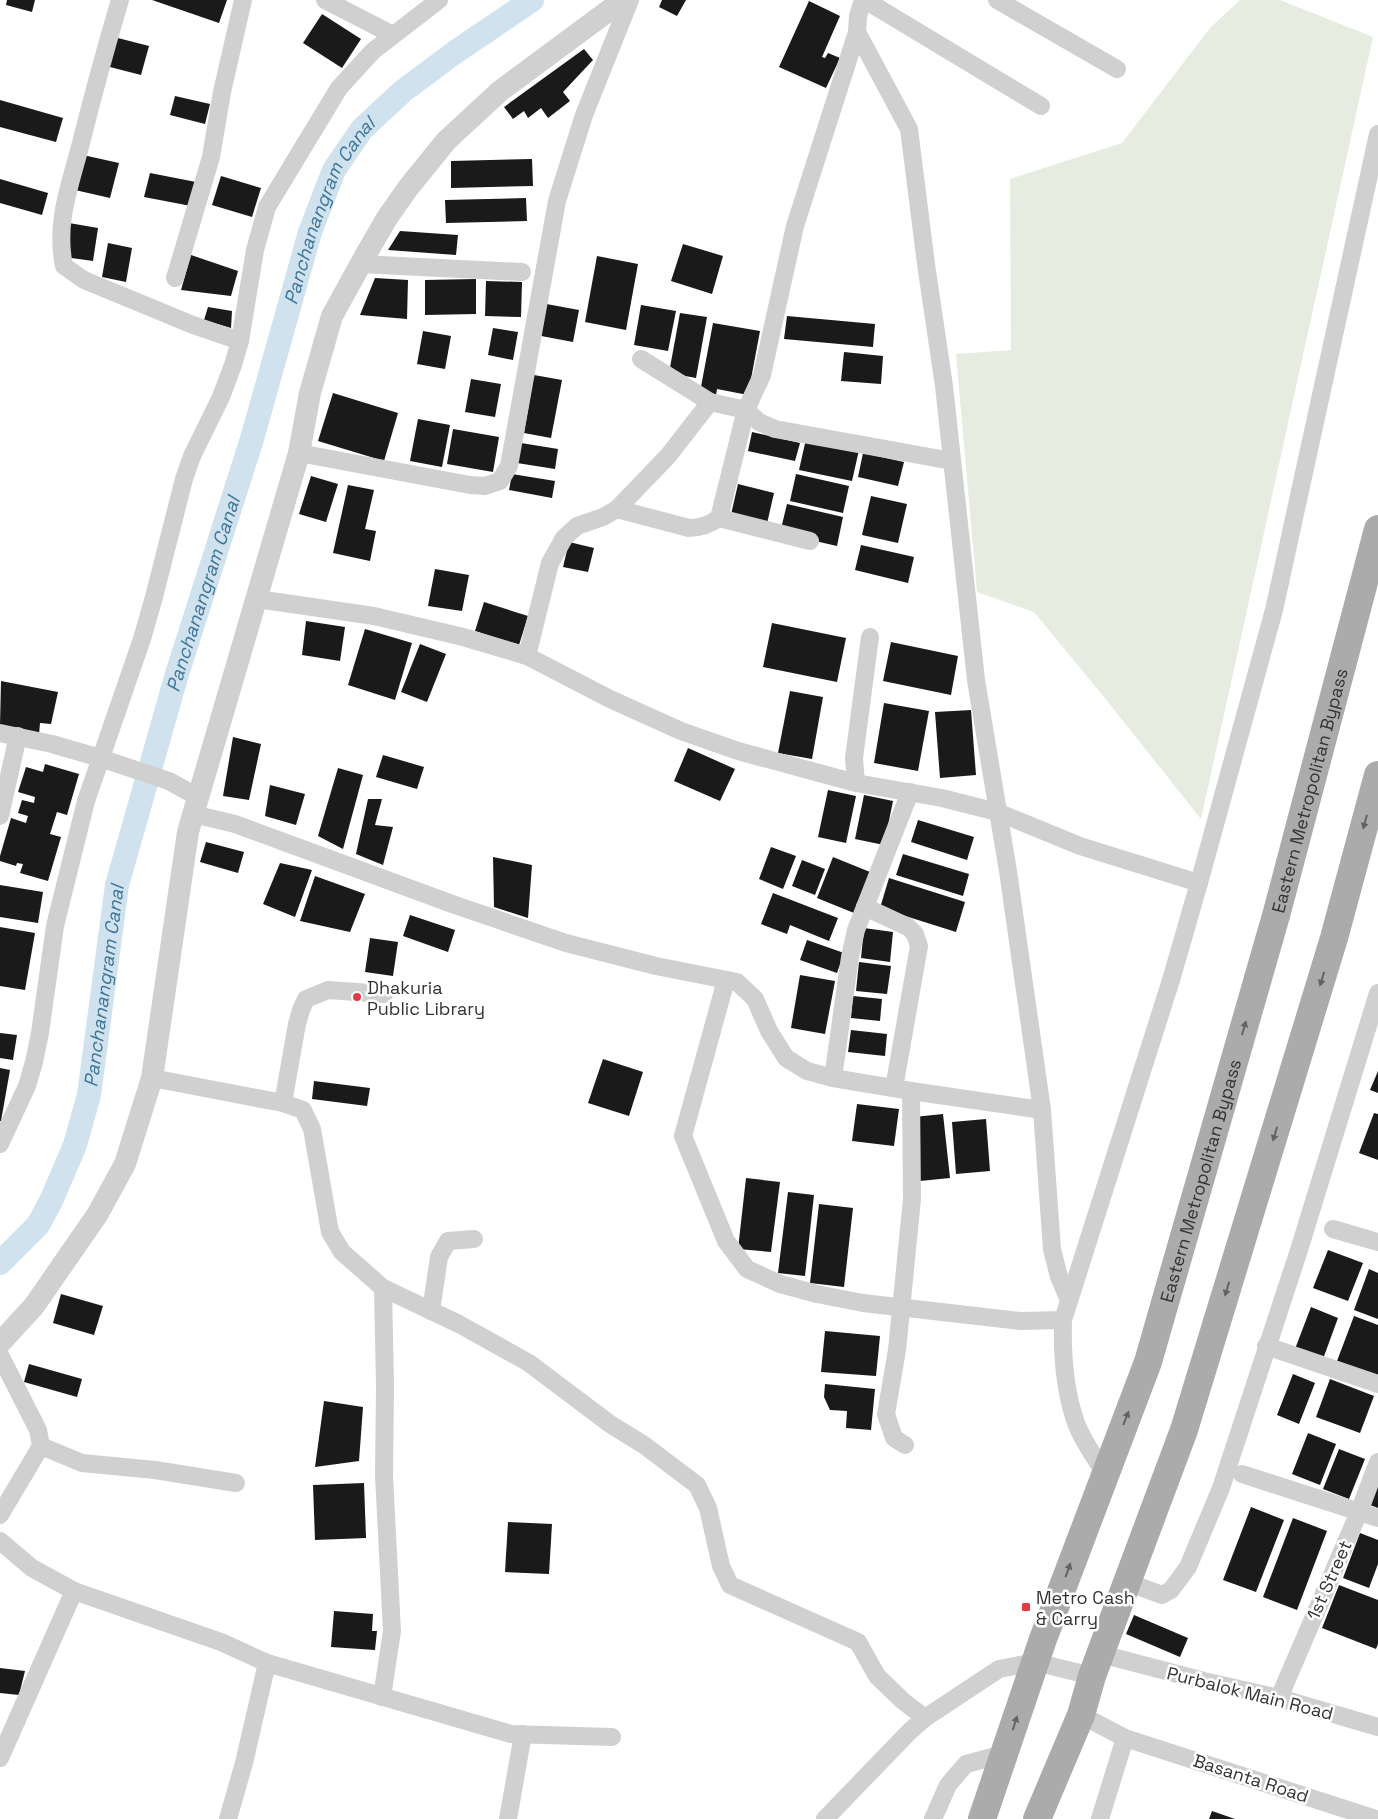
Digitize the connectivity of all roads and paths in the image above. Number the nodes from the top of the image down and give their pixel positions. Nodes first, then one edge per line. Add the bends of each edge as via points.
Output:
1 (120, 0) edge
2 (244, 0) edge
3 (324, 0) edge
4 (439, 0) edge
5 (623, 0) edge
6 (630, 0) edge
7 (864, 0) edge
8 (997, 0) edge
9 (857, 32) junction
10 (393, 34) junction
11 (1117, 69) dead end
12 (1041, 106) dead end
13 (1378, 134) edge
14 (361, 264) junction
15 (522, 272) dead end
16 (175, 278) dead end
17 (240, 341) junction
18 (641, 359) dead end
19 (710, 402) junction
20 (746, 410) junction
21 (299, 453) junction
22 (952, 461) junction
23 (617, 509) junction
24 (719, 518) junction
25 (1378, 529) edge
26 (810, 541) dead end
27 (257, 599) junction
28 (870, 637) dead end
29 (527, 656) junction
30 (0, 733) edge
31 (18, 736) junction
32 (100, 758) junction
33 (1378, 775) edge
34 (856, 783) junction
35 (910, 792) junction
36 (195, 805) junction
37 (997, 812) junction
38 (0, 816) edge
39 (1199, 883) junction
40 (865, 907) junction
41 (726, 980) junction
42 (1378, 993) edge
43 (384, 994) dead end
44 (152, 1078) junction
45 (832, 1078) junction
46 (894, 1088) junction
47 (912, 1091) junction
48 (283, 1103) junction
49 (1042, 1110) junction
50 (1, 1142) edge
51 (1333, 1229) dead end
52 (474, 1239) dead end
53 (1378, 1242) edge
54 (383, 1288) junction
55 (1069, 1300) junction
56 (901, 1308) junction
57 (431, 1311) junction
58 (1063, 1320) junction
59 (0, 1343) edge
60 (1266, 1346) junction
61 (0, 1355) edge
62 (1378, 1384) edge
63 (905, 1445) dead end
64 (41, 1446) junction
65 (1378, 1462) edge
66 (1105, 1474) junction
67 (1242, 1474) dead end
68 (236, 1483) dead end
69 (1359, 1512) junction
70 (0, 1515) edge
71 (1378, 1518) edge
72 (0, 1541) edge
73 (1127, 1582) junction
74 (74, 1591) junction
75 (1035, 1662) junction
76 (267, 1663) junction
77 (1105, 1663) junction
78 (382, 1697) junction
79 (1279, 1698) junction
80 (1081, 1715) junction
81 (925, 1718) junction
82 (1378, 1727) edge
83 (523, 1734) junction
84 (612, 1737) dead end
85 (1125, 1738) junction
86 (0, 1758) edge
87 (1002, 1761) junction
88 (228, 1819) edge
89 (508, 1819) edge
90 (825, 1819) edge
91 (933, 1819) edge
92 (982, 1819) edge
93 (1037, 1819) edge
94 (1100, 1819) edge
95 (1376, 1819) edge

1 - 17 street via 62,214 60,246 64,266 84,280
2 - 16 street via 222,92 211,157
3 - 10 street
4 - 10 street
5 - 14 street via 500,91 446,141 387,218
6 - 21 street via 584,115 557,202 509,466 500,481 470,486
7 - 9 street
7 - 12 street
8 - 11 street
9 - 20 street via 796,226 762,375
9 - 22 street via 909,129
10 - 17 street via 339,88 267,207 255,250
13 - 39 street via 1274,610
14 - 15 street
14 - 21 street via 332,316 310,393
17 - 32 street via 221,397 184,479 142,639
18 - 19 street
19 - 20 street
19 - 23 street via 668,456
20 - 22 street via 759,422 774,429
20 - 24 street
21 - 27 street
22 - 37 street via 976,680
23 - 24 street via 689,528 709,525
23 - 29 street via 577,526 564,538 550,563
24 - 26 street
66 -> 25 main road, Eastern Metropolitan Bypass via 1148,1362 1277,912
27 - 29 street via 374,616 463,636
27 - 36 street
28 - 34 street via 854,758
29 - 34 street via 681,731 738,751
30 - 31 street
31 - 32 street
31 - 38 street
32 - 36 street via 169,781
32 - 50 street via 86,800 55,926 34,1062 27,1086
33 -> 73 main road via 1334,938 1184,1430
34 - 35 street
35 - 37 street
35 - 40 street
36 - 41 street via 235,824 566,944
36 - 44 street via 188,832
37 - 39 street via 1080,846
37 - 49 street
39 - 55 street
40 - 45 street via 850,957
40 - 46 street via 908,927 915,934 919,946
41 - 45 street via 737,982 755,998 769,1031 786,1058 807,1070
41 - 56 street via 683,1136 726,1241 747,1268 780,1284 817,1294
42 - 60 street
43 - 48 street via 328,990 306,999 297,1024
44 - 48 street
44 - 59 street via 125,1164 97,1215 34,1306
45 - 46 street
46 - 47 street
47 - 49 street
47 - 56 street via 912,1200
48 - 54 street via 303,1110 312,1129 330,1232 342,1252
49 - 55 street via 1052,1249
51 - 53 street
52 - 57 street via 448,1241 439,1257
54 - 57 street
54 - 78 street via 384,1476 392,1631
55 - 58 street
56 - 58 street via 1020,1321
56 - 63 street via 886,1414 894,1438
57 - 81 street via 530,1363 697,1485 708,1508 721,1566 730,1585 858,1642 878,1676
58 - 66 street via 1062,1354 1075,1421
60 - 62 street
60 - 73 street via 1221,1488 1188,1567 1171,1590 1162,1595
61 - 64 street via 38,1430
64 - 68 street via 82,1463
64 - 70 street
65 - 69 street, 1st Street
75 -> 66 main road, Eastern Metropolitan Bypass
67 - 69 street
69 - 71 street
69 - 79 street, 1st Street
72 - 74 street via 32,1568
73 - 77 main road
74 - 76 street via 221,1642
74 - 86 street
75 - 77 street, Purbalok Main Road
75 - 81 street via 999,1668
87 -> 75 main road, Eastern Metropolitan Bypass
76 - 78 street
76 - 88 street
77 - 79 street, Purbalok Main Road
77 - 80 main road
78 - 83 street via 511,1734
79 - 82 street, Purbalok Main Road
80 - 85 street, Basanta Road
80 - 93 main road
81 - 90 street
83 - 84 street
83 - 89 street
85 - 94 street
85 - 95 street, Basanta Road
87 - 91 street via 992,1757 966,1764 948,1785
87 - 92 main road, Eastern Metropolitan Bypass

